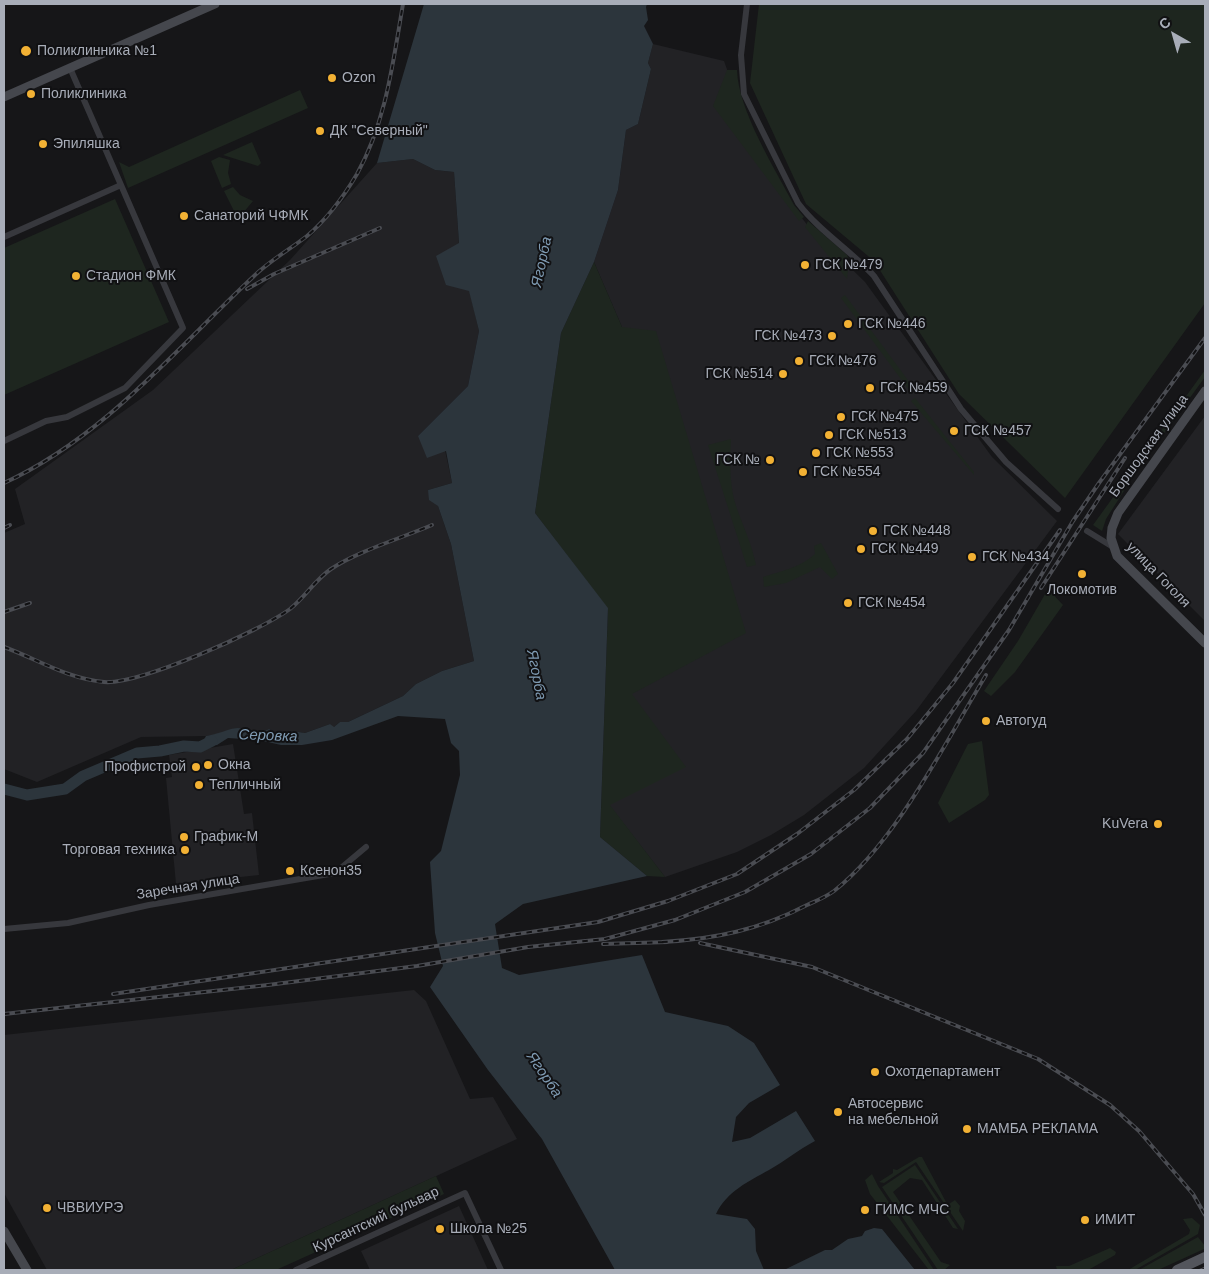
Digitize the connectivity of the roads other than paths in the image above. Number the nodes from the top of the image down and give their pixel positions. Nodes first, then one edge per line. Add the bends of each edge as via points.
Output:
1 (215, 4) edge
2 (748, 4) edge
3 (70, 68) junction
4 (4, 97) edge
5 (121, 185) junction
6 (4, 237) edge
7 (1205, 391) edge
8 (4, 441) edge
9 (1058, 509) dead end
10 (1087, 531) dead end
11 (1113, 547) junction
12 (1205, 642) edge
13 (366, 847) dead end
14 (4, 930) edge
15 (4, 1232) edge
16 (1205, 1257) edge
17 (27, 1270) edge
18 (296, 1270) edge
19 (501, 1270) edge
20 (1177, 1270) edge

1 - 3 street
2 - 9 street via 741,54 744,94 798,203 874,276 962,409 1006,462
3 - 4 street
3 - 5 street
5 - 6 street
5 - 8 street via 183,328 125,388 67,417 46,421
7 - 11 street, Боршодская улица via 1118,513 1112,528
10 - 11 street, улица Гоголя
11 - 12 street, улица Гоголя via 1127,566
13 - 14 street, Заречная улица via 335,873 149,905 68,923
15 - 17 street
16 - 20 main road
18 - 19 street, Курсантский бульвар via 465,1193

